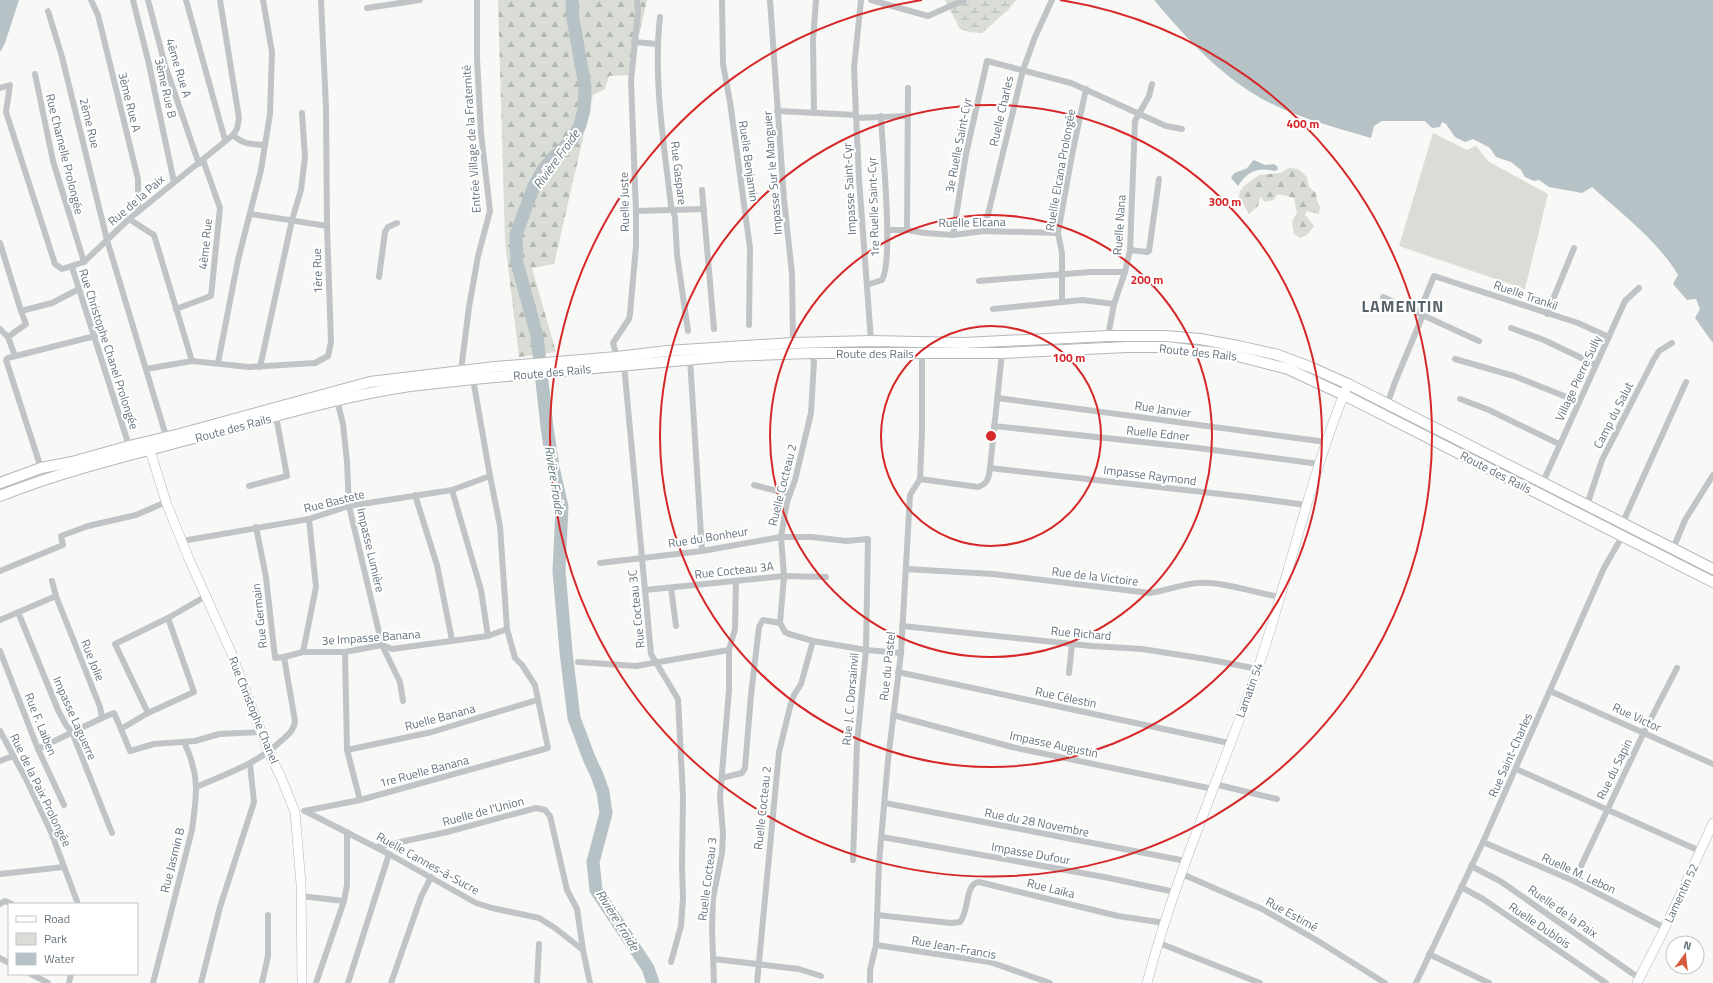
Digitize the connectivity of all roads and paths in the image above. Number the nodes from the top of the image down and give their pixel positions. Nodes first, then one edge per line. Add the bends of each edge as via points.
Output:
1 (92, 0) edge
2 (133, 0) edge
3 (148, 0) edge
4 (186, 0) edge
5 (220, 0) edge
6 (263, 0) edge
7 (321, 0) edge
8 (420, 0) edge
9 (477, 0) edge
10 (637, 0) edge
11 (722, 0) edge
12 (770, 0) edge
13 (816, 0) edge
14 (861, 0) edge
15 (872, 0) edge
16 (964, 0) edge
17 (1052, 0) edge
18 (367, 8) dead end
19 (48, 11) dead end
20 (660, 17) dead end
21 (634, 42) junction
22 (657, 44) junction
23 (1023, 70) junction
24 (35, 74) dead end
25 (1152, 84) dead end
26 (0, 88) edge
27 (908, 88) dead end
28 (1086, 89) junction
29 (777, 111) junction
30 (302, 113) dead end
31 (814, 113) junction
32 (1138, 113) junction
33 (856, 116) junction
34 (881, 116) junction
35 (907, 116) junction
36 (1182, 129) dead end
37 (232, 135) junction
38 (225, 140) junction
39 (265, 145) junction
40 (201, 162) junction
41 (1160, 179) dead end
42 (174, 182) junction
43 (702, 190) dead end
44 (704, 209) junction
45 (138, 211) junction
46 (636, 211) junction
47 (673, 211) junction
48 (251, 214) junction
49 (129, 219) junction
50 (292, 220) junction
51 (397, 223) dead end
52 (327, 226) junction
53 (887, 230) junction
54 (907, 230) junction
55 (984, 231) junction
56 (1058, 233) junction
57 (952, 235) junction
58 (107, 240) junction
59 (0, 243) edge
60 (1574, 248) dead end
61 (1130, 250) junction
62 (84, 262) junction
63 (72, 267) junction
64 (1125, 272) junction
65 (1062, 275) junction
66 (379, 277) dead end
67 (980, 280) dead end
68 (866, 285) junction
69 (1639, 288) dead end
70 (79, 289) junction
71 (1383, 298) dead end
72 (1062, 302) junction
73 (1114, 304) junction
74 (176, 309) junction
75 (993, 309) dead end
76 (21, 311) junction
77 (1421, 314) junction
78 (1547, 314) junction
79 (749, 325) dead end
80 (1511, 328) dead end
81 (0, 329) edge
82 (714, 329) dead end
83 (688, 331) dead end
84 (95, 336) junction
85 (1108, 336) junction
86 (8, 337) junction
87 (1609, 337) junction
88 (1479, 340) dead end
89 (871, 342) junction
90 (793, 343) junction
91 (1672, 343) dead end
92 (810, 353) junction
93 (922, 353) junction
94 (1002, 353) junction
95 (15, 356) junction
96 (617, 357) junction
97 (690, 359) junction
98 (1455, 359) dead end
99 (192, 362) junction
100 (218, 363) junction
101 (581, 364) junction
102 (624, 365) junction
103 (1596, 365) junction
104 (260, 367) junction
105 (146, 369) junction
106 (461, 370) junction
107 (473, 379) junction
108 (1686, 382) dead end
109 (1348, 384) junction
110 (1344, 395) junction
111 (998, 398) junction
112 (1460, 399) dead end
113 (337, 400) junction
114 (1579, 402) junction
115 (1387, 405) junction
116 (276, 416) junction
117 (994, 426) junction
118 (166, 436) junction
119 (1326, 442) junction
120 (1560, 444) junction
121 (129, 446) junction
122 (148, 446) junction
123 (1319, 464) junction
124 (41, 468) junction
125 (990, 468) junction
126 (1713, 475) edge
127 (490, 476) junction
128 (920, 479) junction
129 (1543, 482) junction
130 (0, 483) edge
131 (754, 485) dead end
132 (249, 486) dead end
133 (452, 490) junction
134 (789, 494) junction
135 (415, 495) junction
136 (0, 496) edge
137 (166, 502) junction
138 (1587, 505) junction
139 (349, 506) junction
140 (1306, 506) junction
141 (309, 519) junction
142 (1623, 522) junction
143 (256, 527) junction
144 (1623, 535) junction
145 (781, 537) junction
146 (868, 539) joint
147 (182, 541) junction
148 (1673, 549) junction
149 (702, 551) junction
150 (642, 558) junction
151 (600, 563) dead end
152 (906, 569) junction
153 (1713, 569) edge
154 (0, 571) edge
155 (784, 576) junction
156 (826, 577) dead end
157 (52, 581) dead end
158 (736, 581) junction
159 (1713, 582) edge
160 (671, 588) junction
161 (645, 590) junction
162 (56, 596) junction
163 (206, 596) junction
164 (1280, 597) junction
165 (18, 612) junction
166 (168, 618) junction
167 (0, 620) edge
168 (780, 623) junction
169 (676, 626) dead end
170 (902, 626) junction
171 (507, 629) junction
172 (488, 636) junction
173 (452, 640) junction
174 (813, 641) junction
175 (1072, 644) junction
176 (382, 646) junction
177 (730, 650) junction
178 (866, 650) junction
179 (0, 651) edge
180 (303, 652) junction
181 (345, 652) junction
182 (900, 653) junction
183 (284, 657) junction
184 (578, 662) dead end
185 (656, 662) junction
186 (1258, 668) junction
187 (1677, 668) dead end
188 (898, 672) junction
189 (1069, 673) dead end
190 (1550, 691) junction
191 (537, 700) junction
192 (403, 701) dead end
193 (148, 713) junction
194 (893, 715) junction
195 (102, 718) junction
196 (121, 729) junction
197 (0, 731) edge
198 (72, 732) junction
199 (261, 732) junction
200 (1644, 732) junction
201 (184, 742) junction
202 (1229, 743) junction
203 (38, 749) junction
204 (347, 750) junction
205 (269, 753) junction
206 (12, 756) junction
207 (0, 761) edge
208 (250, 764) junction
209 (1713, 764) edge
210 (1516, 769) junction
211 (722, 778) junction
212 (196, 787) junction
213 (1214, 787) junction
214 (1277, 799) dead end
215 (360, 800) junction
216 (885, 803) junction
217 (64, 805) dead end
218 (1606, 809) junction
219 (300, 812) junction
220 (1713, 823) edge
221 (347, 832) junction
222 (112, 833) dead end
223 (882, 837) junction
224 (1483, 842) junction
225 (377, 848) junction
226 (1700, 851) junction
227 (389, 854) junction
228 (853, 860) dead end
229 (1186, 861) junction
230 (1472, 866) junction
231 (64, 867) junction
232 (0, 874) edge
233 (1182, 874) junction
234 (431, 877) junction
235 (1574, 881) junction
236 (1462, 887) junction
237 (1175, 892) junction
238 (301, 896) junction
239 (344, 901) junction
240 (10, 903) edge
241 (77, 903) edge
242 (0, 904) edge
243 (268, 915) dead end
244 (877, 915) junction
245 (1165, 923) junction
246 (1665, 928) junction
247 (1159, 943) junction
248 (539, 944) dead end
249 (876, 946) junction
250 (583, 950) junction
251 (1429, 954) junction
252 (714, 959) junction
253 (671, 962) dead end
254 (759, 964) junction
255 (33, 975) edge
256 (821, 976) dead end
257 (1638, 981) edge
258 (262, 982) edge
259 (48, 983) edge
260 (152, 983) edge
261 (201, 983) edge
262 (269, 983) edge
263 (302, 983) edge
264 (316, 983) edge
265 (348, 983) edge
266 (391, 983) edge
267 (537, 983) edge
268 (590, 983) edge
269 (714, 983) edge
270 (757, 983) edge
271 (870, 983) edge
272 (1050, 983) edge
273 (1147, 983) edge
274 (1260, 983) edge
275 (1385, 983) edge
276 (1416, 983) edge
277 (1489, 983) edge
278 (1606, 983) edge

1 - 45 street, 3ème Rue A via 98,15 138,179
2 - 42 street, 3ème Rue B
3 - 40 street, 4ème Rue A via 165,65
4 - 38 street
5 - 37 street via 239,118 237,129
6 - 39 street via 272,52 270,114
7 - 52 street, 1ère Rue via 326,108
8 - 18 street
9 - 106 street, Entrée Village de la Fraternité via 476,58 490,211 478,256
10 - 21 street, Ruelle Juste
11 - 79 street, Ruelle Benjamin via 723,64 750,248
12 - 29 street, Impasse Sur le Manguier
13 - 31 street via 813,40
14 - 33 street, Impasse Saint-Cyr via 854,68
15 - 16 street via 928,16
17 - 23 street, Ruelle Charles
19 - 58 street, 2ème Rue via 62,57
20 - 22 street, Rue Gaspare
21 - 22 street
21 - 46 street, Ruelle Juste via 631,81
22 - 47 street, Rue Gaspare via 660,109
23 - 28 street
23 - 55 street, Ruelle Charles
23 - 57 street, 3e Ruelle Saint-Cyr via 987,61 966,154
24 - 62 street, Rue Charnelle Prolongée via 53,161
25 - 32 street, Ruelle Nana via 1144,106
26 - 63 street, Rue Christophe Chanel Prolongée via 10,85 6,112 55,264 62,269
27 - 35 street
28 - 32 street
28 - 56 street, Ruellle Elcana Prolongée
29 - 31 street
29 - 90 street, Impasse Sur le Manguier via 792,274
30 - 50 street via 305,157 301,190
31 - 33 street
32 - 36 street via 1166,126
32 - 61 street, Ruelle Nana via 1135,125
33 - 34 street
33 - 68 street, Impasse Saint-Cyr
34 - 35 street
34 - 53 street, 1re Ruelle Saint-Cyr
35 - 54 street
37 - 38 street, Rue de la Paix
37 - 39 street via 246,144
38 - 40 street, Rue de la Paix
39 - 48 street
40 - 42 street, Rue de la Paix
40 - 74 street, 4ème Rue via 220,208 211,296
41 - 61 street via 1149,251
42 - 45 street, Rue de la Paix
43 - 44 street
44 - 47 street
44 - 82 street
45 - 49 street, Rue de la Paix
46 - 47 street
46 - 96 street, Ruelle Juste via 632,302 629,319 613,343
47 - 83 street, Rue Gaspare
48 - 50 street
48 - 100 street via 238,260
49 - 58 street, Rue de la Paix
49 - 74 street via 154,235
50 - 52 street
50 - 104 street
51 - 66 street via 388,227 386,232
52 - 104 street, 1ère Rue via 332,342 328,356 315,363
53 - 54 street, Ruelle Elcana
53 - 68 street, 1re Ruelle Saint-Cyr via 884,276 878,282
54 - 57 street, Ruelle Elcana
55 - 56 street, Ruelle Elcana
55 - 57 street, Ruelle Elcana
56 - 65 street, Ruellle Elcana Prolongée via 1062,253
58 - 62 street
58 - 105 street, Rue de la Paix
59 - 76 street
60 - 78 street
61 - 64 street, Ruelle Nana
62 - 63 street
63 - 70 street, Rue Christophe Chanel Prolongée
64 - 65 street
64 - 73 street, Ruelle Nana
65 - 67 street
65 - 72 street, Ruellle Elcana Prolongée
68 - 89 street, Impasse Saint-Cyr
69 - 87 street, Village Pierre Sully via 1625,301
70 - 76 street via 52,303
70 - 84 street, Rue Christophe Chanel Prolongée
71 - 77 street
72 - 73 street via 1082,300
72 - 75 street
73 - 85 street, Ruelle Nana
74 - 99 street
76 - 86 street via 26,324
77 - 78 street, Ruelle Trankil via 1434,276
77 - 88 street
77 - 115 street
78 - 87 street, Ruelle Trankil via 1578,323
80 - 103 street via 1544,340
81 - 86 street
84 - 95 street
84 - 121 street, Rue Christophe Chanel Prolongée
85 - 89 main road, Route des Rails via 964,342
85 - 109 main road, Route des Rails via 1165,336 1238,346 1278,355
86 - 95 street
87 - 103 street, Village Pierre Sully
89 - 90 main road, Route des Rails
90 - 96 main road, Route des Rails via 674,350
91 - 138 street, Camp du Salut via 1659,352 1654,360 1602,460
92 - 93 main road, Route des Rails
92 - 97 main road, Route des Rails
92 - 134 street, Ruelle Cocteau 2 via 814,361 811,413 795,480
93 - 94 main road, Route des Rails
93 - 128 street, Rue du Pastel
94 - 110 main road, Route des Rails via 1127,347 1166,347 1219,352 1288,369
94 - 111 street
95 - 124 street via 8,358 6,363
96 - 101 main road, Route des Rails
97 - 102 main road, Route des Rails
97 - 149 street
98 - 114 street via 1514,376
99 - 100 street, 1ère Rue
99 - 105 street, 1ère Rue
100 - 104 street, 1ère Rue
101 - 102 main road, Route des Rails
101 - 106 main road, Route des Rails
101 - 107 main road, Route des Rails via 495,378
102 - 150 street, Rue Cocteau 3C
103 - 114 street, Village Pierre Sully
105 - 118 street, Rue de la Paix
106 - 118 main road, Route des Rails via 370,382
107 - 113 main road, Route des Rails via 372,392
107 - 127 street
108 - 142 street
109 - 110 street, Lamatin 54
109 - 115 main road, Route des Rails
110 - 119 street, Lamatin 54
110 - 144 main road, Route des Rails
111 - 117 street
111 - 119 street, Rue Janvier
112 - 120 street
113 - 116 main road, Route des Rails
113 - 139 street, Impasse Lumière via 347,462
114 - 120 street, Village Pierre Sully
115 - 129 main road, Route des Rails
116 - 122 main road, Route des Rails
116 - 132 street via 287,476
117 - 123 street, Ruelle Edner
117 - 125 street
118 - 122 main road, Route des Rails
119 - 123 street, Lamatin 54
120 - 129 street, Village Pierre Sully
121 - 122 main road, Route des Rails
121 - 124 main road, Route des Rails
122 - 136 main road, Route des Rails via 37,481
122 - 137 street, Rue Christophe Chanel
123 - 140 street, Lamatin 54
124 - 130 main road, Route des Rails
125 - 128 street via 987,482 978,487
125 - 140 street, Impasse Raymond
126 - 148 street via 1685,520
127 - 133 street, Rue Bastete
127 - 171 street via 500,526
128 - 152 street, Rue du Pastel via 910,495
129 - 138 main road, Route des Rails
131 - 134 street
133 - 135 street, Rue Bastete
133 - 172 street via 481,590
134 - 145 street, Ruelle Cocteau 2
135 - 139 street, Rue Bastete
135 - 173 street via 437,565
137 - 147 street, Rue Christophe Chanel
137 - 154 street via 136,515 88,526 61,536 63,545
138 - 142 main road, Route des Rails
139 - 141 street, Rue Bastete
139 - 176 street, Impasse Lumière
140 - 164 street, Lamatin 54
141 - 143 street, Rue Bastete
141 - 180 street via 316,587
142 - 148 main road, Route des Rails
143 - 147 street, Rue Bastete
143 - 183 street, Rue Germain via 266,577 275,658
144 - 159 main road, Route des Rails
144 - 190 street, Rue Saint-Charles via 1604,568
145 - 146 street, Rue du Bonheur via 812,536 846,541
145 - 149 street, Rue du Bonheur
145 - 155 street, Ruelle Cocteau 2
146 - 178 street, Rue J. C. Dorsainvil
147 - 163 street, Rue Christophe Chanel
148 - 153 main road, Route des Rails
149 - 150 street, Rue du Bonheur
150 - 151 street, Rue du Bonheur
150 - 161 street, Rue Cocteau 3C
152 - 164 street, Rue de la Victoire via 993,574 1150,593 1197,583 1211,583
152 - 170 street, Rue du Pastel
155 - 156 street, Rue Cocteau 3A
155 - 158 street, Rue Cocteau 3A
155 - 168 street, Ruelle Cocteau 2
157 - 162 street, Rue Jolie
158 - 160 street, Rue Cocteau 3A
158 - 177 street, Ruelle Cocteau 3 via 735,629
160 - 161 street, Rue Cocteau 3A
160 - 169 street
161 - 185 street, Rue Cocteau 3C via 651,654
162 - 165 street
162 - 195 street, Rue Jolie via 100,707
163 - 166 street
163 - 199 street, Rue Christophe Chanel via 231,652
164 - 186 street, Lamatin 54
165 - 167 street
165 - 198 street, Impasse Laguerre via 58,710
166 - 193 street via 194,692
166 - 193 street via 115,644
168 - 174 street via 785,632
168 - 211 street via 763,620 760,627 745,768 742,773
170 - 175 street, Rue Richard
170 - 182 street, Rue du Pastel
171 - 172 street, 3e Impasse Banana
171 - 191 street via 515,658 535,685
172 - 173 street, 3e Impasse Banana
173 - 176 street, 3e Impasse Banana via 392,649
174 - 178 street
174 - 254 street, Ruelle Cocteau 2 via 801,684 792,701 779,752
175 - 186 street, Rue Richard via 1142,649
175 - 189 street
176 - 181 street, 3e Impasse Banana
176 - 192 street, Impasse Lumière via 400,682
177 - 185 street
177 - 211 street, Ruelle Cocteau 3 via 730,690
178 - 182 street
178 - 228 street, Rue J. C. Dorsainvil via 856,744
179 - 203 street, Rue F. Laiben
180 - 181 street, 3e Impasse Banana
180 - 183 street, 3e Impasse Banana
181 - 204 street
182 - 188 street, Rue du Pastel
183 - 205 street, Rue Germain via 295,721 294,729
184 - 185 street via 636,666
185 - 253 street, Rue Cocteau 3C via 678,699 683,796 681,926
186 - 202 street, Lamatin 54
187 - 200 street, Rue du Sapin
188 - 194 street, Rue du Pastel
188 - 202 street, Rue Célestin
190 - 200 street, Rue Victor
190 - 210 street, Rue Saint-Charles
191 - 204 street, Ruelle Banana via 432,732
191 - 215 street, 1re Ruelle Banana via 548,748
193 - 196 street
194 - 213 street, Impasse Augustin via 1012,747
194 - 216 street, Rue du Pastel
195 - 196 street via 114,713
195 - 198 street
196 - 201 street via 130,752 154,744
197 - 206 street, Rue de la Paix Prolongée
198 - 203 street
198 - 222 street, Impasse Laguerre
199 - 201 street via 219,734
199 - 205 street, Rue Christophe Chanel
200 - 209 street, Rue Victor
200 - 218 street, Rue du Sapin
201 - 212 street, Rue Jasmin B via 191,757
202 - 213 street, Lamatin 54
203 - 217 street, Rue F. Laiben
204 - 215 street
205 - 208 street
205 - 219 street, Rue Christophe Chanel
206 - 207 street
206 - 231 street, Rue de la Paix Prolongée via 51,832
208 - 212 street
208 - 261 street via 254,802 230,874
210 - 218 street
210 - 224 street, Rue Saint-Charles
211 - 252 street, Ruelle Cocteau 3 via 722,853 713,898
212 - 260 street, Rue Jasmin B via 192,830
213 - 214 street, Impasse Augustin
213 - 229 street, Lamatin 54
215 - 219 street, 1re Ruelle Banana
216 - 223 street, Rue du Pastel
216 - 229 street, Rue du 28 Novembre
218 - 226 street
218 - 235 street, Rue du Sapin
219 - 221 street, Ruelle Cannes-à-Sucre
219 - 238 street, Rue Christophe Chanel
220 - 226 street, Lamentin 52
221 - 225 street, Ruelle Cannes-à-Sucre
221 - 239 street via 347,885
223 - 237 street, Impasse Dufour
223 - 244 street, Rue du Pastel
224 - 230 street, Rue Saint-Charles
224 - 235 street, Ruelle M. Lebon
225 - 227 street, Ruelle Cannes-à-Sucre
225 - 250 street, Ruelle de l'Union via 536,808 545,810 550,816 567,890 576,909
226 - 246 street, Lamentin 52
227 - 234 street, Ruelle Cannes-à-Sucre
227 - 265 street
229 - 233 street, Lamatin 54
230 - 236 street, Rue Saint-Charles
230 - 257 street, Ruelle de la Paix via 1500,881
231 - 232 street
231 - 241 street, Rue de la Paix Prolongée
233 - 237 street, Lamatin 54
233 - 275 street, Rue Estimé via 1262,909
234 - 250 street, Ruelle Cannes-à-Sucre via 476,903 539,918
234 - 266 street via 421,897
235 - 246 street, Ruelle M. Lebon
236 - 251 street, Rue Saint-Charles
236 - 278 street, Ruelle Dublois
237 - 245 street, Lamatin 54
238 - 239 street
238 - 263 street, Rue Christophe Chanel
239 - 264 street
240 - 242 street via 5,901
243 - 258 street via 268,956
244 - 245 street, Rue Laika via 960,922 965,914 971,886 979,882 1118,916
244 - 249 street, Rue du Pastel
245 - 247 street, Lamatin 54
246 - 257 street, Lamentin 52
247 - 273 street, Lamatin 54
247 - 274 street
248 - 267 street
249 - 271 street, Rue du Pastel via 870,970
249 - 272 street, Rue Jean-Francis via 990,962
250 - 268 street
251 - 276 street, Rue Saint-Charles
251 - 277 street
252 - 254 street
252 - 269 street, Ruelle Cocteau 3
254 - 256 street via 799,969
254 - 270 street, Ruelle Cocteau 2
255 - 259 street
258 - 262 street

